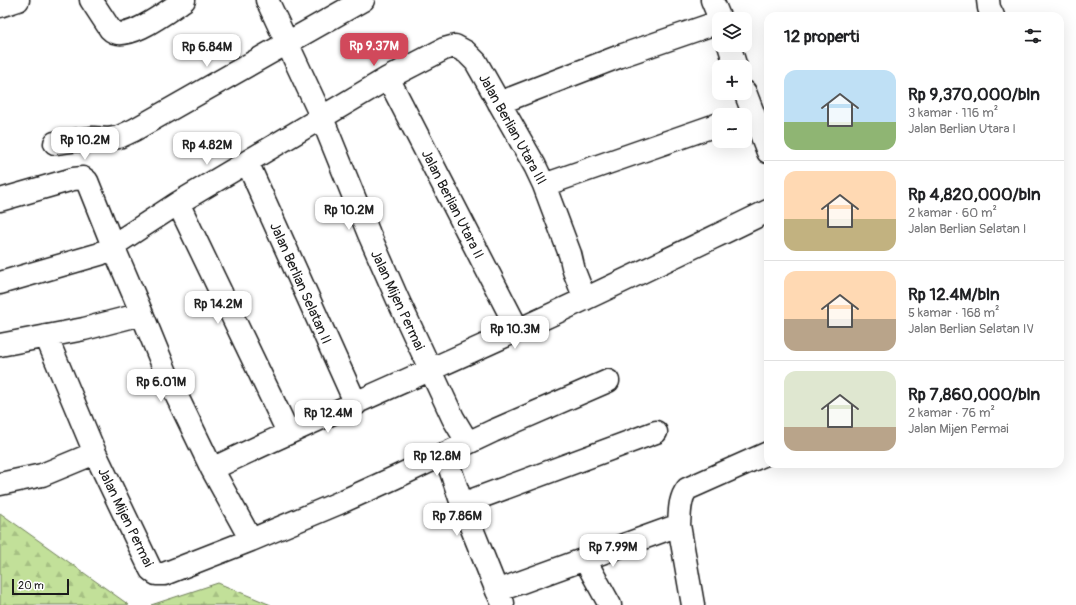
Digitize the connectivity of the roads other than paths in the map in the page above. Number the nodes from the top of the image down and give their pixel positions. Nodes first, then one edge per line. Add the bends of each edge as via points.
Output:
1 (91, 0) edge
2 (184, 0) edge
3 (267, 0) edge
4 (363, 0) edge
5 (712, 0) edge
6 (988, 0) edge
7 (716, 12) edge
8 (991, 12) edge
9 (712, 23) edge
10 (288, 42) junction
11 (388, 78) junction
12 (499, 103) junction
13 (747, 106) edge
14 (322, 118) junction
15 (712, 126) edge
16 (55, 143) dead end
17 (764, 143) edge
18 (247, 162) junction
19 (544, 185) junction
20 (0, 200) edge
21 (178, 203) junction
22 (764, 213) edge
23 (113, 246) junction
24 (0, 283) edge
25 (585, 299) junction
26 (142, 314) junction
27 (518, 330) junction
28 (46, 336) junction
29 (0, 345) edge
30 (431, 370) junction
31 (608, 381) dead end
32 (356, 404) junction
33 (288, 432) junction
34 (656, 432) dead end
35 (468, 443) junction
36 (95, 453) junction
37 (445, 454) junction
38 (764, 455) edge
39 (212, 469) junction
40 (0, 484) edge
41 (462, 504) junction
42 (679, 525) junction
43 (251, 540) junction
44 (585, 560) junction
45 (500, 598) edge
46 (610, 605) edge
47 (693, 605) edge

1 - 2 street via 110,29 119,34 143,26
3 - 10 street, Jalan Mijen Permai
4 - 10 street
5 - 7 street
6 - 8 street
9 - 12 street
10 - 14 street, Jalan Mijen Permai
10 - 16 street via 119,137
11 - 12 street, Jalan Berlian Utara III via 444,49 455,46 476,62
11 - 14 street
11 - 27 street, Jalan Berlian Utara II
12 - 19 street, Jalan Berlian Utara III via 536,166
13 - 17 street
14 - 18 street
14 - 30 street, Jalan Mijen Permai via 368,234
15 - 19 street
18 - 21 street
18 - 32 street, Jalan Berlian Selatan II
19 - 25 street, Jalan Berlian Utara III
20 - 23 street via 83,178 89,184
21 - 23 street
21 - 33 street
22 - 25 street
23 - 24 street via 100,254
23 - 26 street
25 - 27 street
26 - 28 street
26 - 39 street via 168,380
27 - 30 street
28 - 29 street
28 - 36 street, Jalan Mijen Permai
30 - 32 street
30 - 35 street, Jalan Mijen Permai
31 - 35 street, Jalan Mijen Permai
32 - 33 street
33 - 39 street
34 - 41 street
35 - 37 street, Jalan Mijen Permai
36 - 40 street, Jalan Mijen Permai via 42,475
36 - 43 street, Jalan Mijen Permai via 147,564 156,574 164,574
37 - 41 street
37 - 43 street, Jalan Mijen Permai
38 - 42 street via 687,489 681,499
39 - 43 street
41 - 45 street
42 - 44 street
42 - 47 street
44 - 45 street
44 - 46 street

